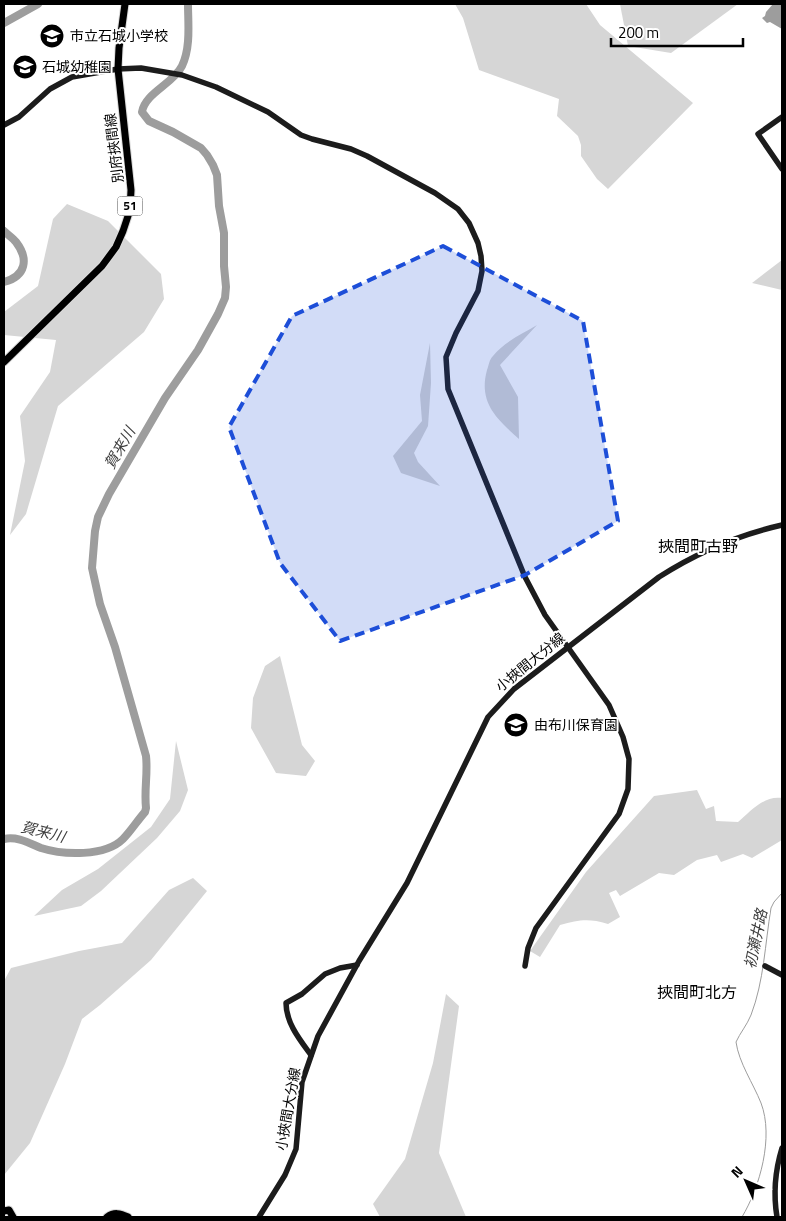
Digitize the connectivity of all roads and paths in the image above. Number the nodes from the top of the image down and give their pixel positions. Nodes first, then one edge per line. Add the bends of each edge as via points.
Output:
1 (125, 4) edge
2 (118, 69) junction
3 (782, 117) edge
4 (4, 125) edge
5 (782, 168) edge
6 (4, 362) edge
7 (782, 525) edge
8 (568, 646) junction
9 (357, 966) junction
10 (525, 966) dead end
11 (765, 966) dead end
12 (782, 975) edge
13 (311, 1055) junction
14 (782, 1148) edge
15 (4, 1211) edge
16 (13, 1217) edge
17 (107, 1217) edge
18 (128, 1217) edge
19 (259, 1217) edge
20 (777, 1217) edge

1 - 2 main road, 別府挾間線 / 51
2 - 4 street via 61,82 19,117
2 - 6 main road, 別府挾間線 / 51 via 131,190 124,231 102,266
2 - 8 street via 142,68 195,78 268,112 300,135 367,156 435,193 458,209 469,223 478,243 482,271 478,291 446,357 448,389 525,577 538,604
3 - 5 street via 758,134
7 - 8 street, 小挾間大分線 via 730,540 684,561
8 - 9 street, 小挾間大分線 via 508,694 488,717 407,883
8 - 10 street via 603,695 617,721 628,753 629,784 616,819 536,928 529,943
9 - 13 street, 小挾間大分線 via 318,1036
9 - 13 street, 小挾間大分線 via 325,974 286,1003 290,1021
11 - 12 street
13 - 19 street, 小挾間大分線 via 302,1082 296,1150
14 - 20 street via 775,1183
15 - 16 main road via 9,1210
17 - 18 main road via 118,1213

